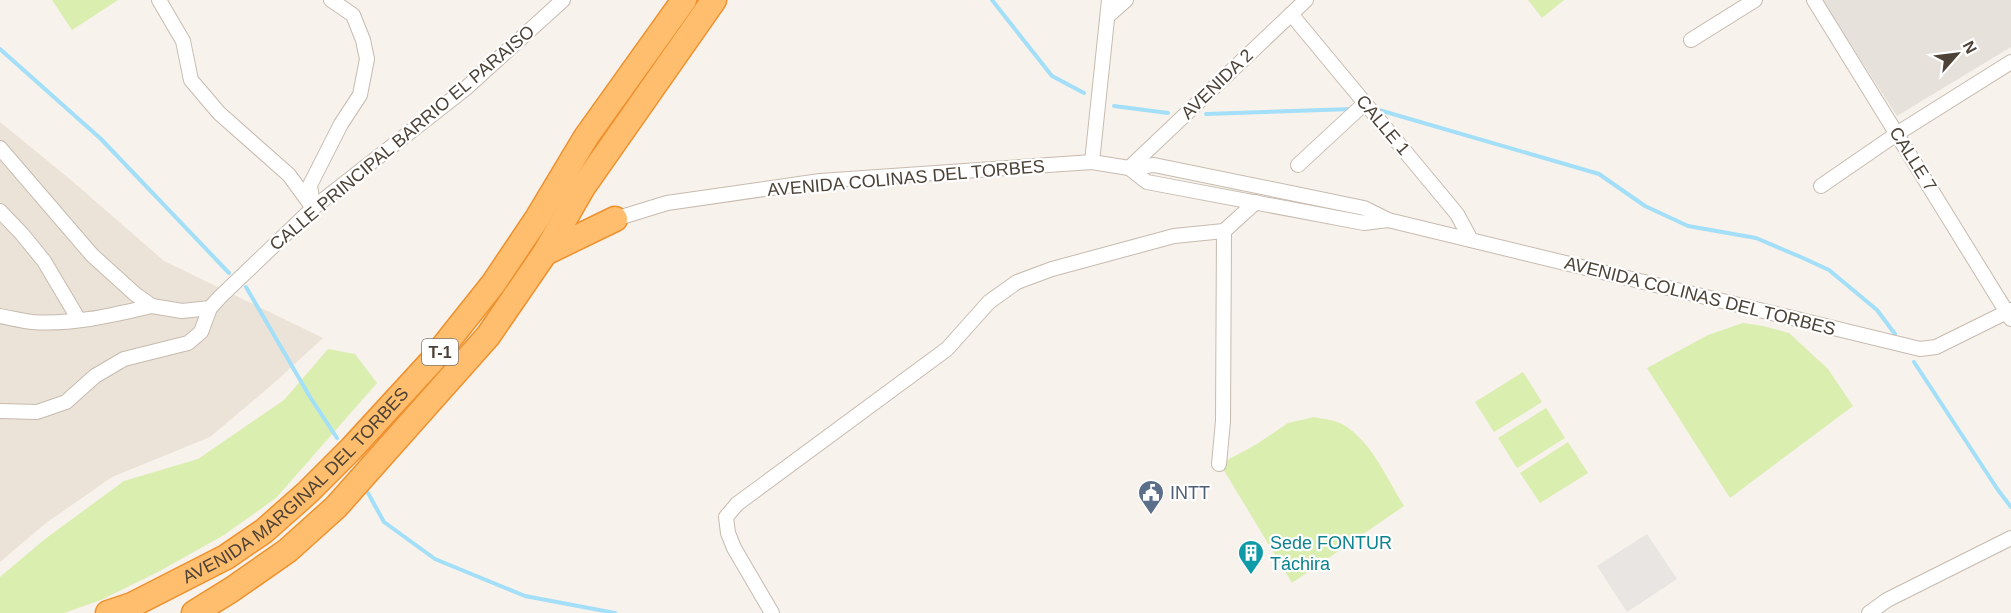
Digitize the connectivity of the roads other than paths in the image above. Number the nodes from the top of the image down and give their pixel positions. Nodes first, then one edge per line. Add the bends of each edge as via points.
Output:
1 (159, 0) edge
2 (330, 0) edge
3 (563, 0) edge
4 (684, 0) edge
5 (714, 0) edge
6 (1110, 0) edge
7 (1126, 0) edge
8 (1306, 0) edge
9 (1755, 0) edge
10 (1814, 0) edge
11 (1291, 14) junction
12 (1109, 15) junction
13 (1691, 40) dead end
14 (2011, 62) edge
15 (1365, 104) junction
16 (1898, 133) junction
17 (0, 148) edge
18 (1092, 162) junction
19 (1298, 165) dead end
20 (1128, 168) junction
21 (1821, 186) dead end
22 (584, 187) junction
23 (1256, 202) junction
24 (314, 208) junction
25 (0, 211) edge
26 (615, 219) junction
27 (1388, 219) junction
28 (1224, 231) junction
29 (1471, 240) junction
30 (545, 253) junction
31 (152, 306) junction
32 (210, 308) junction
33 (2010, 313) edge
34 (0, 316) edge
35 (79, 320) junction
36 (0, 411) edge
37 (1219, 464) dead end
38 (2011, 538) edge
39 (108, 613) edge
40 (194, 613) edge
41 (772, 613) edge
42 (1869, 613) edge

1 - 24 street via 183,41 191,80 219,113 289,175
2 - 24 street via 353,15 368,59 360,95 310,184
3 - 24 street, CALLE PRINCIPAL BARRIO EL PARAISO via 465,89
4 - 39 highway, AVENIDA MARGINAL DEL TORBES / T-1 via 586,137 493,284 431,363 352,448 264,531 236,550 132,605
5 - 22 highway, AVENIDA MARGINAL DEL TORBES / T-1
6 - 12 street
7 - 12 street
8 - 11 street, AVENIDA 2
9 - 13 street
10 - 16 street, CALLE 7
11 - 15 street, CALLE 1
11 - 20 street, AVENIDA 2
12 - 18 street
14 - 16 street
15 - 19 street
15 - 29 street, CALLE 1 via 1457,214
16 - 21 street
16 - 33 street, CALLE 7
17 - 31 street via 92,255
18 - 20 street, AVENIDA COLINAS DEL TORBES
18 - 26 street, AVENIDA COLINAS DEL TORBES via 820,181 667,203
20 - 23 street, AVENIDA COLINAS DEL TORBES via 1147,182
20 - 27 street, AVENIDA COLINAS DEL TORBES via 1154,165 1364,208
22 - 26 highway via 588,202 603,216
22 - 30 highway, AVENIDA MARGINAL DEL TORBES / T-1
23 - 27 street, AVENIDA COLINAS DEL TORBES via 1364,223
23 - 28 street
24 - 32 street, CALLE PRINCIPAL BARRIO EL PARAISO
25 - 35 street via 44,261
26 - 30 highway
27 - 29 street, AVENIDA COLINAS DEL TORBES
28 - 37 street via 1223,421
28 - 41 street via 1174,236 1017,282 989,302 947,349 737,504 726,517 728,533
29 - 33 street, AVENIDA COLINAS DEL TORBES via 1920,349 1936,347
30 - 40 highway, AVENIDA MARGINAL DEL TORBES / T-1 via 488,336 336,507 287,550
31 - 32 street via 182,311
31 - 35 street
32 - 36 street, CALLE PRINCIPAL BARRIO EL PARAISO via 201,332 188,343 124,359 95,376 66,402 36,412
34 - 35 street via 33,322
38 - 42 street via 1887,600

